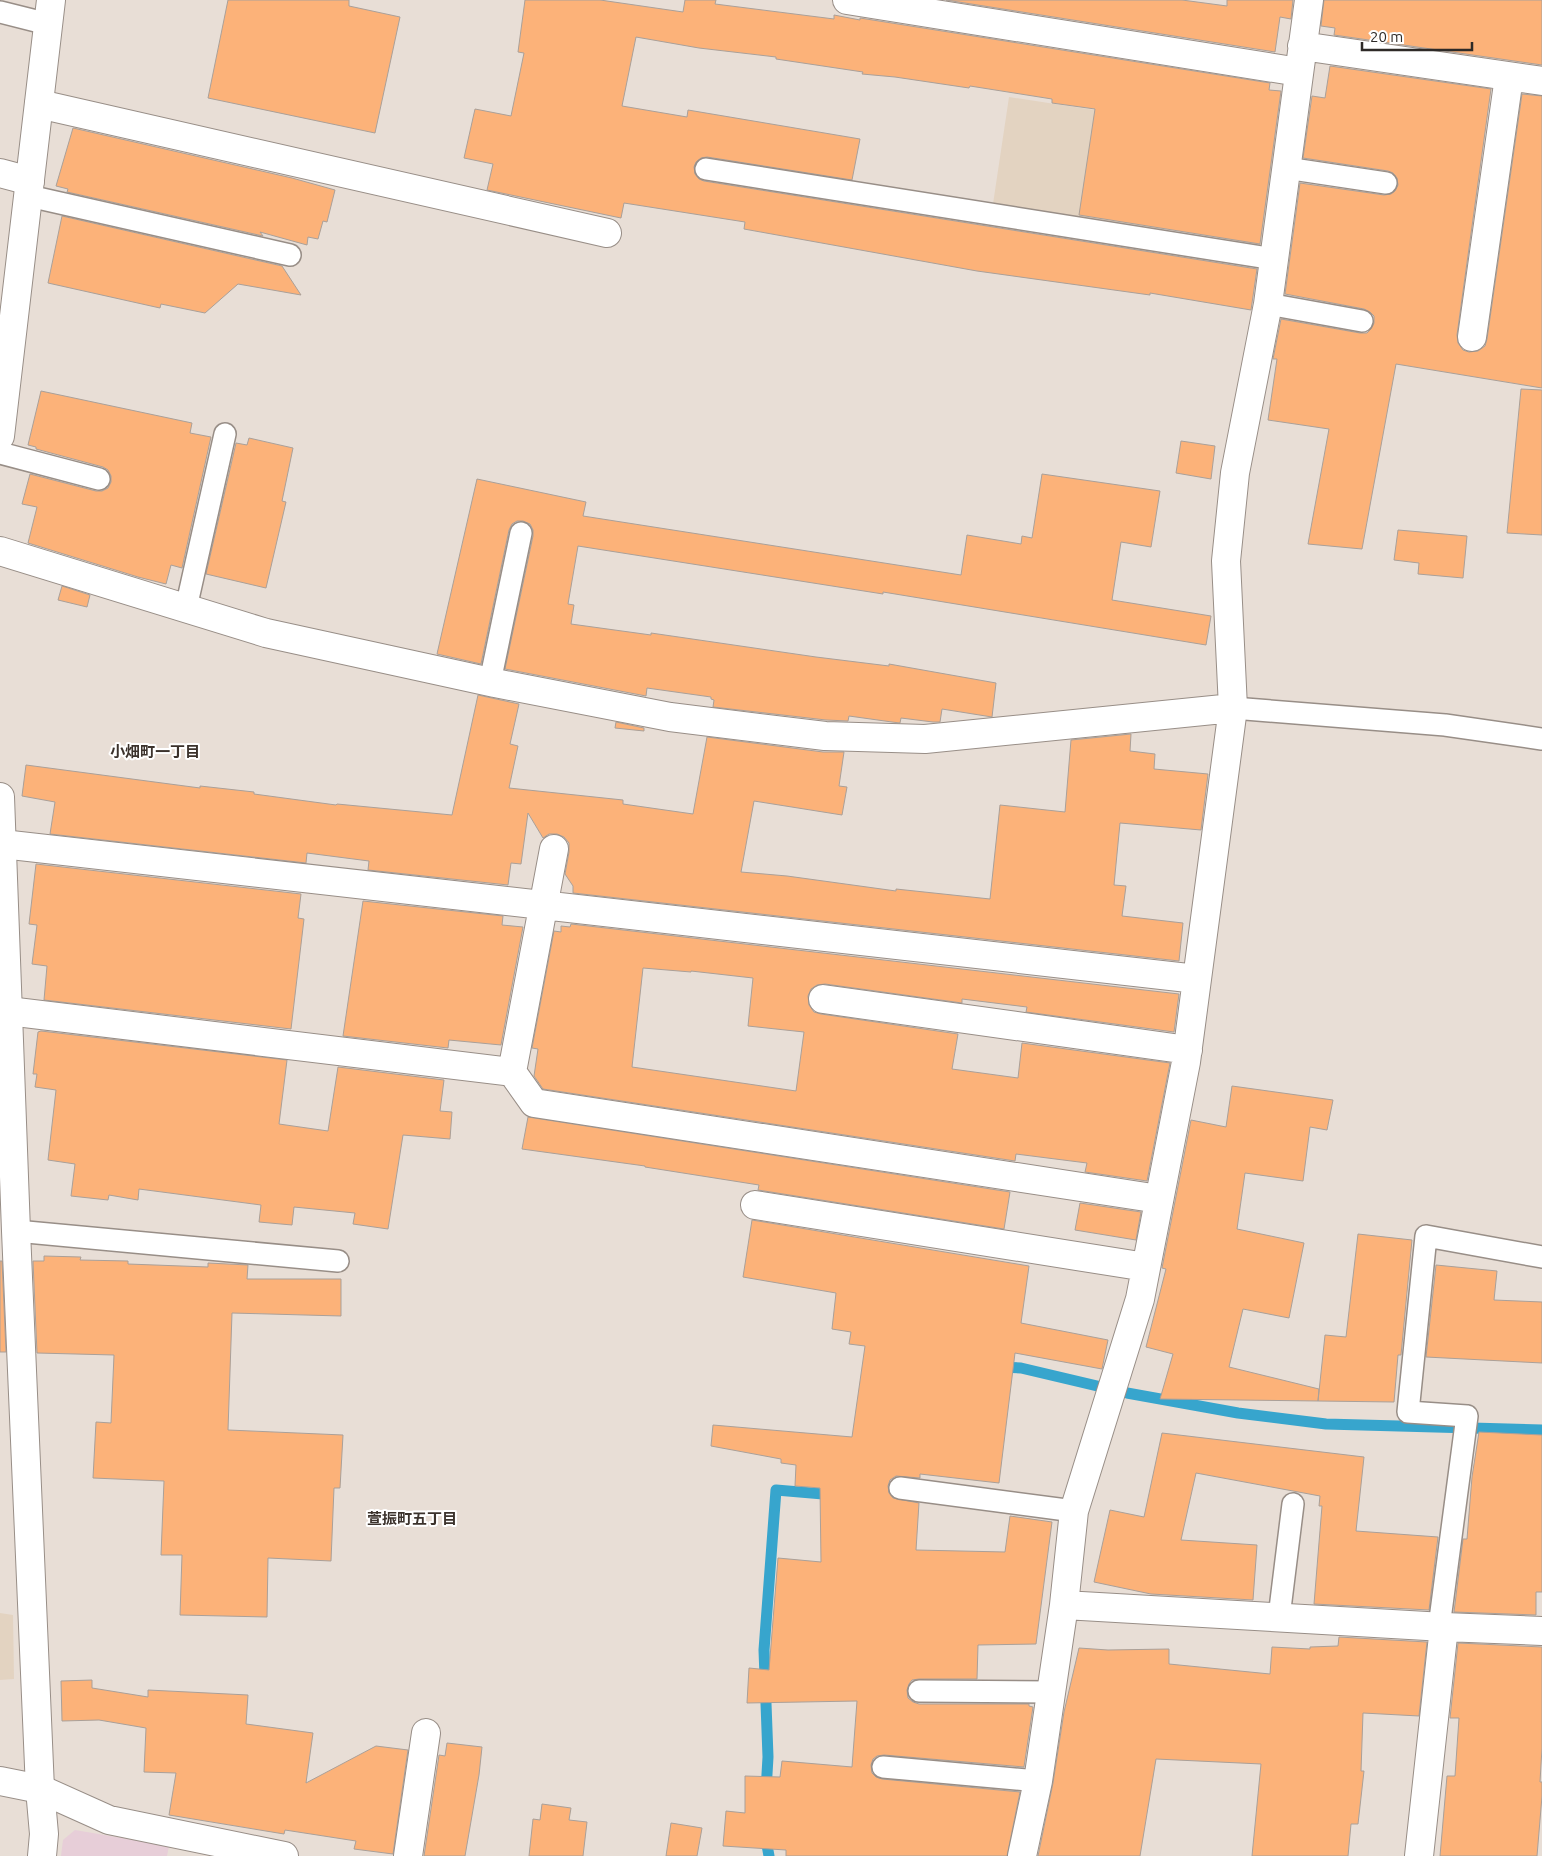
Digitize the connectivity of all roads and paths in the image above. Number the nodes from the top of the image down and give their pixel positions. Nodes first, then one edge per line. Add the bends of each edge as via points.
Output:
1 (847, 0) edge
2 (1309, 0) edge
3 (0, 12) edge
4 (49, 12) edge
5 (1301, 59) junction
6 (1509, 76) junction
7 (1542, 82) edge
8 (39, 104) junction
9 (1286, 168) junction
10 (706, 169) dead end
11 (0, 173) edge
12 (1386, 183) dead end
13 (29, 188) junction
14 (607, 233) dead end
15 (290, 256) dead end
16 (1274, 259) junction
17 (1268, 304) junction
18 (1362, 321) dead end
19 (1472, 337) dead end
20 (4, 363) edge
21 (225, 434) dead end
22 (0, 436) edge
23 (0, 453) edge
24 (99, 479) dead end
25 (522, 533) dead end
26 (0, 551) edge
27 (186, 608) junction
28 (490, 682) junction
29 (1233, 708) junction
30 (1542, 739) edge
31 (0, 797) edge
32 (2, 844) junction
33 (554, 849) dead end
34 (2, 880) edge
35 (543, 905) junction
36 (1197, 979) junction
37 (823, 999) dead end
38 (6, 1022) edge
39 (1188, 1050) junction
40 (512, 1072) junction
41 (1160, 1199) junction
42 (755, 1205) dead end
43 (16, 1231) junction
44 (1542, 1257) edge
45 (338, 1261) dead end
46 (1146, 1267) junction
47 (900, 1488) dead end
48 (1293, 1504) dead end
49 (1074, 1511) junction
50 (1064, 1605) junction
51 (1279, 1617) junction
52 (1442, 1627) junction
53 (1542, 1631) edge
54 (920, 1691) dead end
55 (1051, 1692) junction
56 (426, 1734) dead end
57 (884, 1767) dead end
58 (0, 1781) edge
59 (1038, 1781) junction
60 (40, 1789) junction
61 (225, 1850) edge
62 (42, 1856) edge
63 (284, 1856) edge
64 (408, 1856) edge
65 (1022, 1856) edge
66 (1420, 1856) edge

1 - 5 street
2 - 5 street
3 - 4 lane
4 - 8 street
5 - 6 street
5 - 9 street
6 - 7 street
6 - 19 street
8 - 13 street
8 - 14 street
9 - 12 lane
9 - 16 street
10 - 16 lane
11 - 13 street
13 - 15 lane
13 - 20 street
16 - 17 street
17 - 18 lane
17 - 29 street via 1235,473 1226,561
20 - 22 street
21 - 27 lane
23 - 24 lane
25 - 28 lane
26 - 27 street
27 - 28 street via 266,633
28 - 29 street via 670,717 825,736 926,739
29 - 30 lane via 1445,725
29 - 36 street
31 - 32 street
32 - 34 street
32 - 35 street
33 - 35 street
34 - 38 street
35 - 36 street
35 - 40 street
36 - 39 street
37 - 39 street
38 - 40 street
38 - 43 street
39 - 41 street
40 - 41 street via 534,1103
41 - 46 street
42 - 46 street
43 - 45 lane
43 - 60 street
44 - 52 lane via 1426,1236 1408,1412 1467,1416
46 - 49 street via 1140,1299
47 - 49 lane
48 - 51 lane
49 - 50 street
50 - 51 street
50 - 55 street
51 - 52 street
52 - 53 street
52 - 66 street
54 - 55 lane
55 - 59 street
56 - 64 street
57 - 59 lane
58 - 60 street
59 - 65 street
60 - 61 street via 109,1820
60 - 62 street via 44,1834
61 - 63 street

